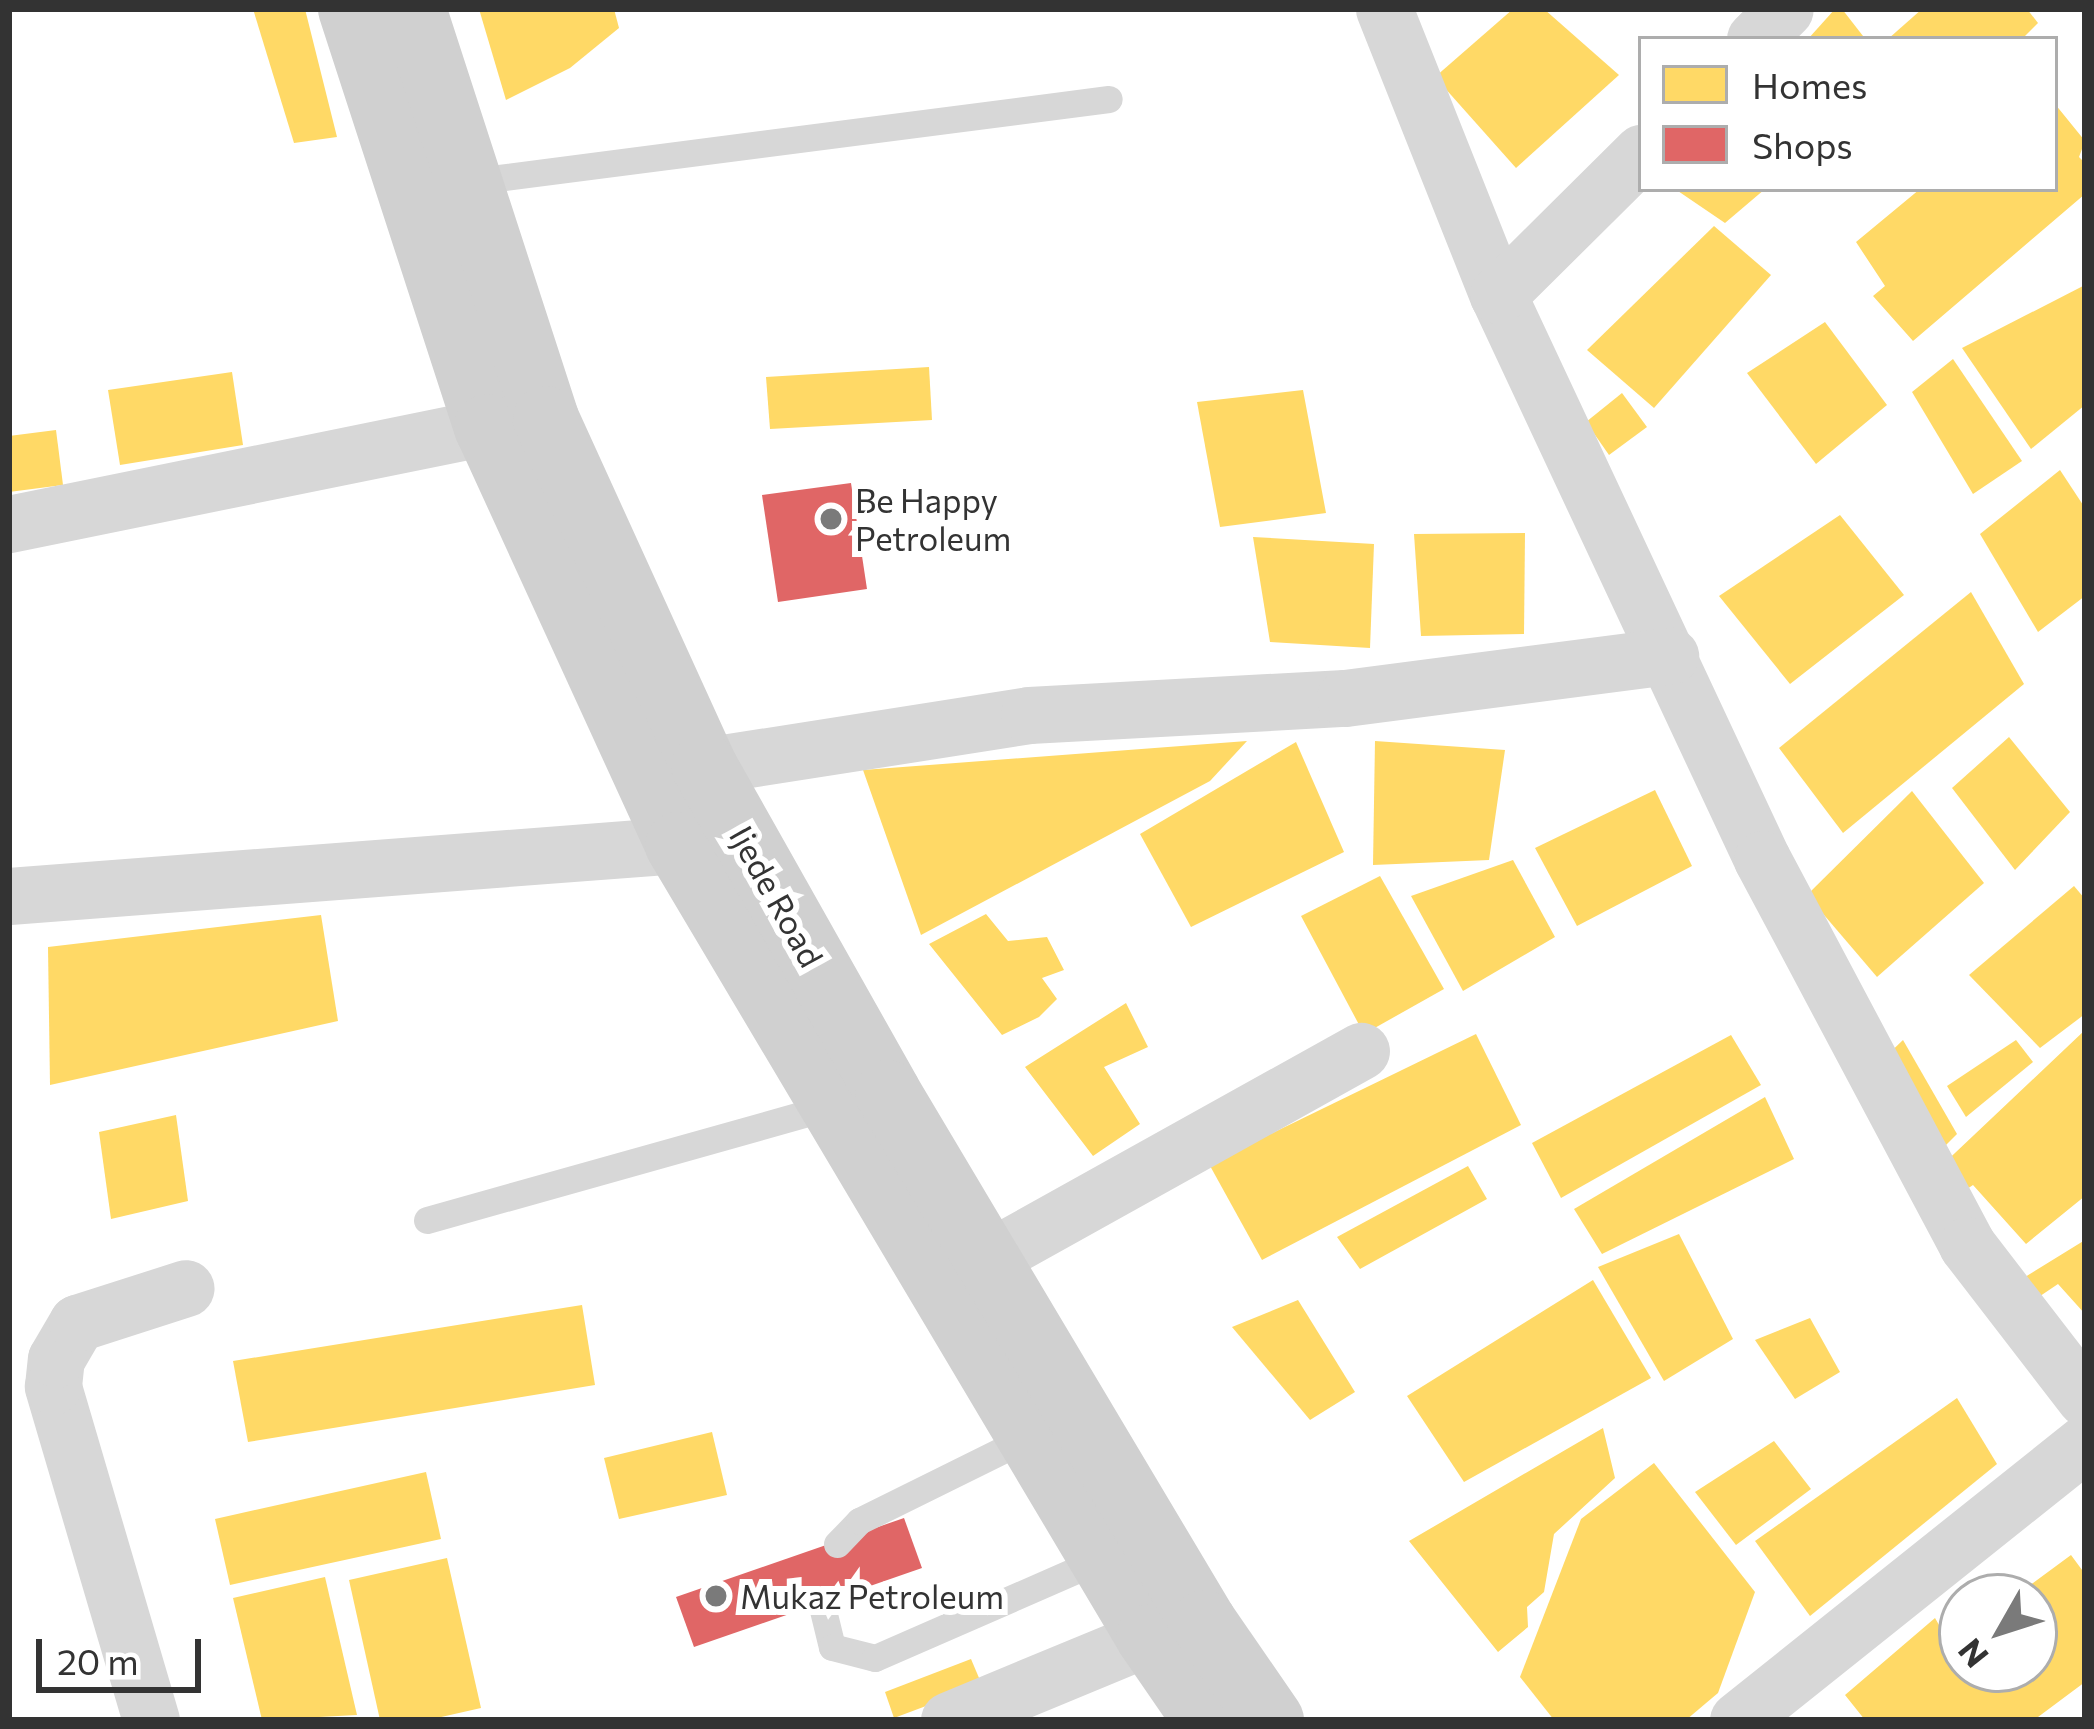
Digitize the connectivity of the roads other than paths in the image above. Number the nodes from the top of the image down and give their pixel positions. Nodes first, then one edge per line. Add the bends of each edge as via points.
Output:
1 (351, 9) edge
2 (413, 9) edge
3 (1384, 9) edge
4 (1786, 9) edge
5 (1758, 36) edge
6 (1109, 99) dead end
7 (1638, 156) edge
8 (467, 182) junction
9 (1498, 295) junction
10 (488, 427) junction
11 (9, 524) edge
12 (1670, 656) junction
13 (704, 766) junction
14 (678, 845) junction
15 (9, 896) edge
16 (1361, 1051) dead end
17 (832, 1106) junction
18 (427, 1220) dead end
19 (987, 1258) junction
20 (186, 1288) dead end
21 (2085, 1398) edge
22 (1029, 1437) junction
23 (2085, 1443) edge
24 (837, 1544) dead end
25 (1102, 1559) junction
26 (821, 1602) dead end
27 (1149, 1637) junction
28 (152, 1720) edge
29 (949, 1720) edge
30 (1206, 1720) edge
31 (1271, 1720) edge
32 (1738, 1720) edge

1 - 10 main road, Ijede Road
2 - 8 main road, Ijede Road
3 - 9 street
4 - 5 street
6 - 8 lane
7 - 9 street
8 - 13 main road, Ijede Road via 546,418
9 - 12 street
10 - 11 street
10 - 14 main road, Ijede Road
12 - 13 street via 1345,698 1029,715
12 - 21 street via 1762,859 1967,1245
13 - 19 main road, Ijede Road
14 - 15 street
14 - 17 main road, Ijede Road
16 - 19 street
17 - 18 lane
17 - 22 main road, Ijede Road
19 - 31 main road, Ijede Road via 1204,1623
20 - 28 street via 77,1323 56,1359 53,1386
22 - 24 lane via 859,1521
22 - 25 main road, Ijede Road
23 - 32 street
25 - 26 lane via 874,1658 832,1647
25 - 27 main road, Ijede Road
27 - 29 street
27 - 30 main road, Ijede Road

